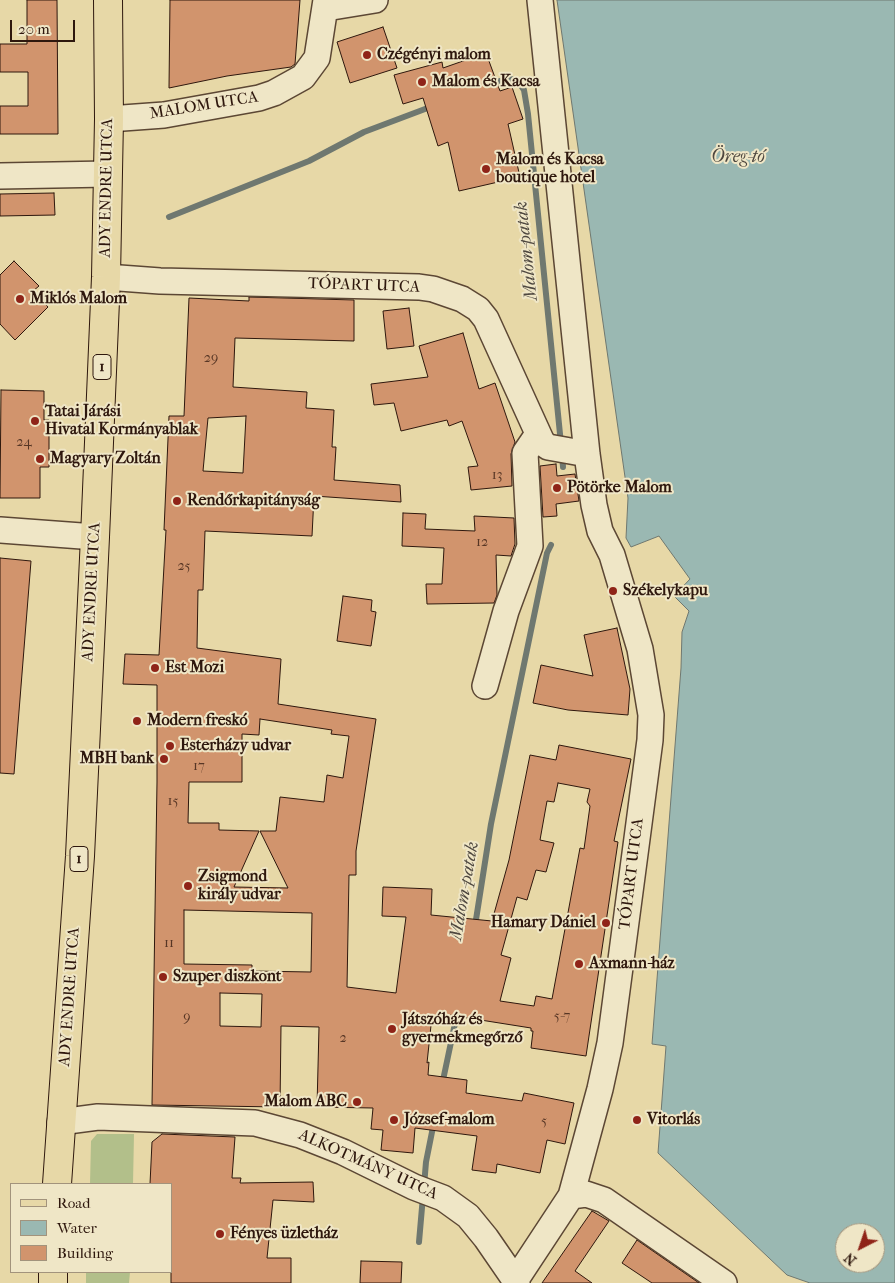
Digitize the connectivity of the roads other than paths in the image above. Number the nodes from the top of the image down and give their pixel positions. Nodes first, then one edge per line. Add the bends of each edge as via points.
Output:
1 (108, 0) edge
2 (375, 0) edge
3 (540, 0) edge
4 (326, 4) edge
5 (109, 119) junction
6 (108, 174) junction
7 (0, 176) edge
8 (106, 277) junction
9 (560, 446) junction
10 (0, 530) edge
11 (95, 537) junction
12 (485, 686) dead end
13 (60, 1122) junction
14 (57, 1183) edge
15 (571, 1196) junction
16 (516, 1282) edge
17 (724, 1283) edge

1 - 5 main road, ADY ENDRE UTCA / 1
2 - 4 street
3 - 9 street, TÓPART UTCA
4 - 5 street, MALOM UTCA via 317,58 304,76 274,93 164,115
5 - 6 main road, ADY ENDRE UTCA / 1
6 - 7 street
6 - 8 main road, ADY ENDRE UTCA / 1
8 - 9 street, TÓPART UTCA via 419,287 462,299 478,309 486,319
8 - 11 main road, ADY ENDRE UTCA / 1
9 - 12 street via 525,453 530,546 506,611
9 - 15 street, TÓPART UTCA via 594,505 600,531 612,556 640,649 651,715 610,1042
10 - 11 street
11 - 13 main road, ADY ENDRE UTCA / 1 via 80,856
13 - 14 main road, ADY ENDRE UTCA / 1
13 - 16 street, ALKOTMÁNY UTCA via 98,1117 256,1123 300,1135 443,1198 468,1216
15 - 16 street, TÓPART UTCA
15 - 17 street via 586,1194 604,1200

